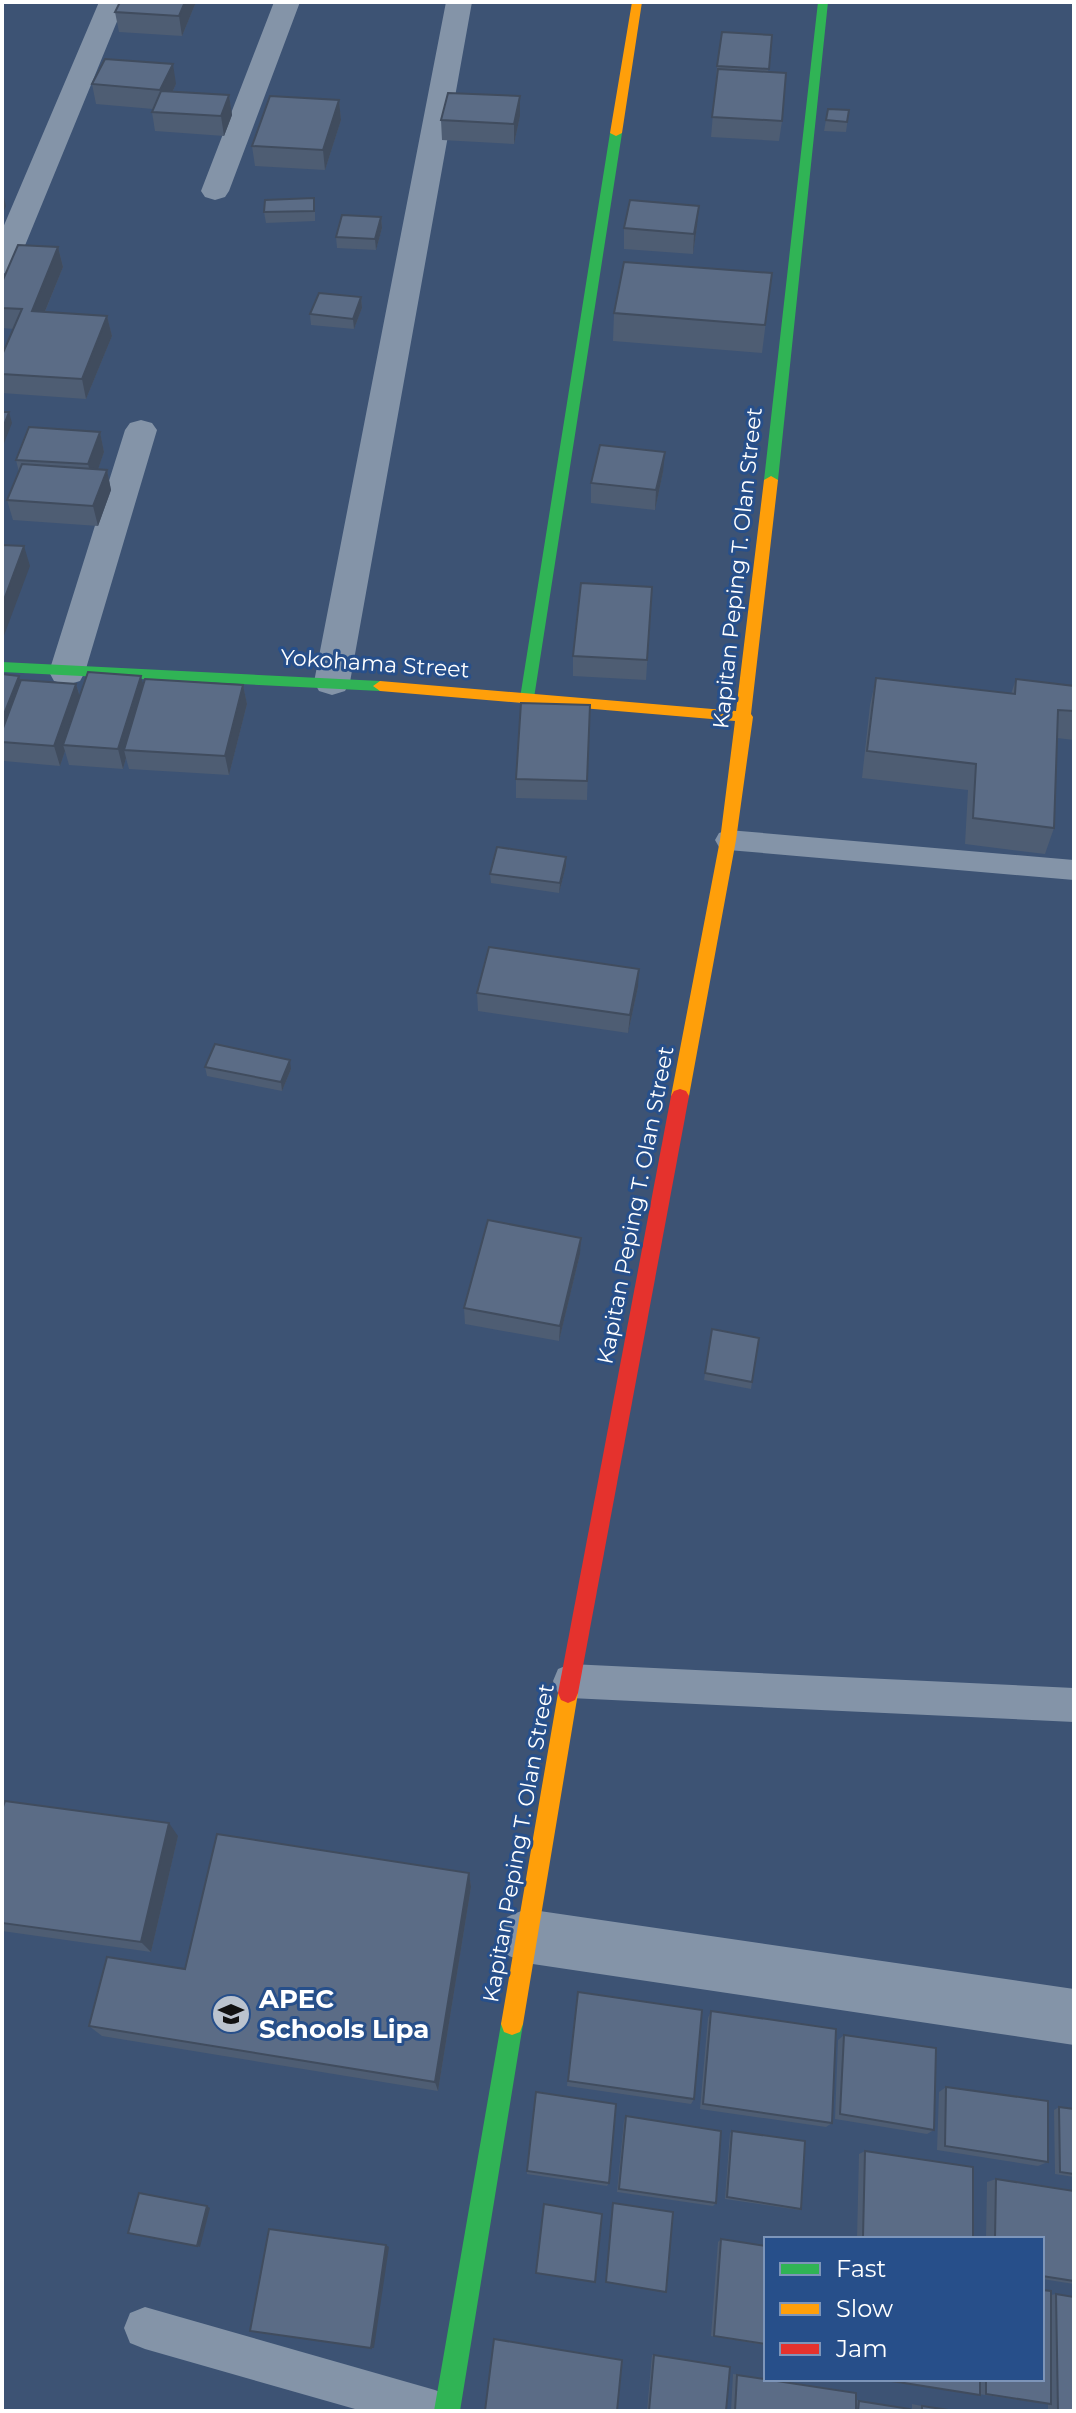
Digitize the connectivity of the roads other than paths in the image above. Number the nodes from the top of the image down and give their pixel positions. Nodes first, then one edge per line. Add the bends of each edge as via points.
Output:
1 (112, 2) edge
2 (287, 2) edge
3 (459, 2) edge
4 (637, 2) edge
5 (823, 2) edge
6 (215, 191) dead end
7 (2, 265) edge
8 (141, 430) dead end
9 (2, 667) edge
10 (67, 672) junction
11 (332, 682) junction
12 (527, 698) junction
13 (745, 717) junction
14 (728, 840) junction
15 (1074, 870) edge
16 (570, 1681) junction
17 (1074, 1705) edge
18 (526, 1936) junction
19 (1074, 2017) edge
20 (145, 2328) dead end
21 (435, 2411) edge
22 (447, 2411) edge

1 - 7 street
2 - 6 street
3 - 11 street
4 - 12 street
5 - 13 street, Kapitan Peping T. Olan Street
8 - 10 street
9 - 10 street, Yokohama Street
10 - 11 street, Yokohama Street
11 - 12 street, Yokohama Street
12 - 13 street, Yokohama Street
13 - 14 street, Kapitan Peping T. Olan Street
14 - 15 lane
14 - 16 street, Kapitan Peping T. Olan Street
16 - 17 lane
16 - 18 street, Kapitan Peping T. Olan Street
18 - 19 street
18 - 22 street, Kapitan Peping T. Olan Street
20 - 21 lane

